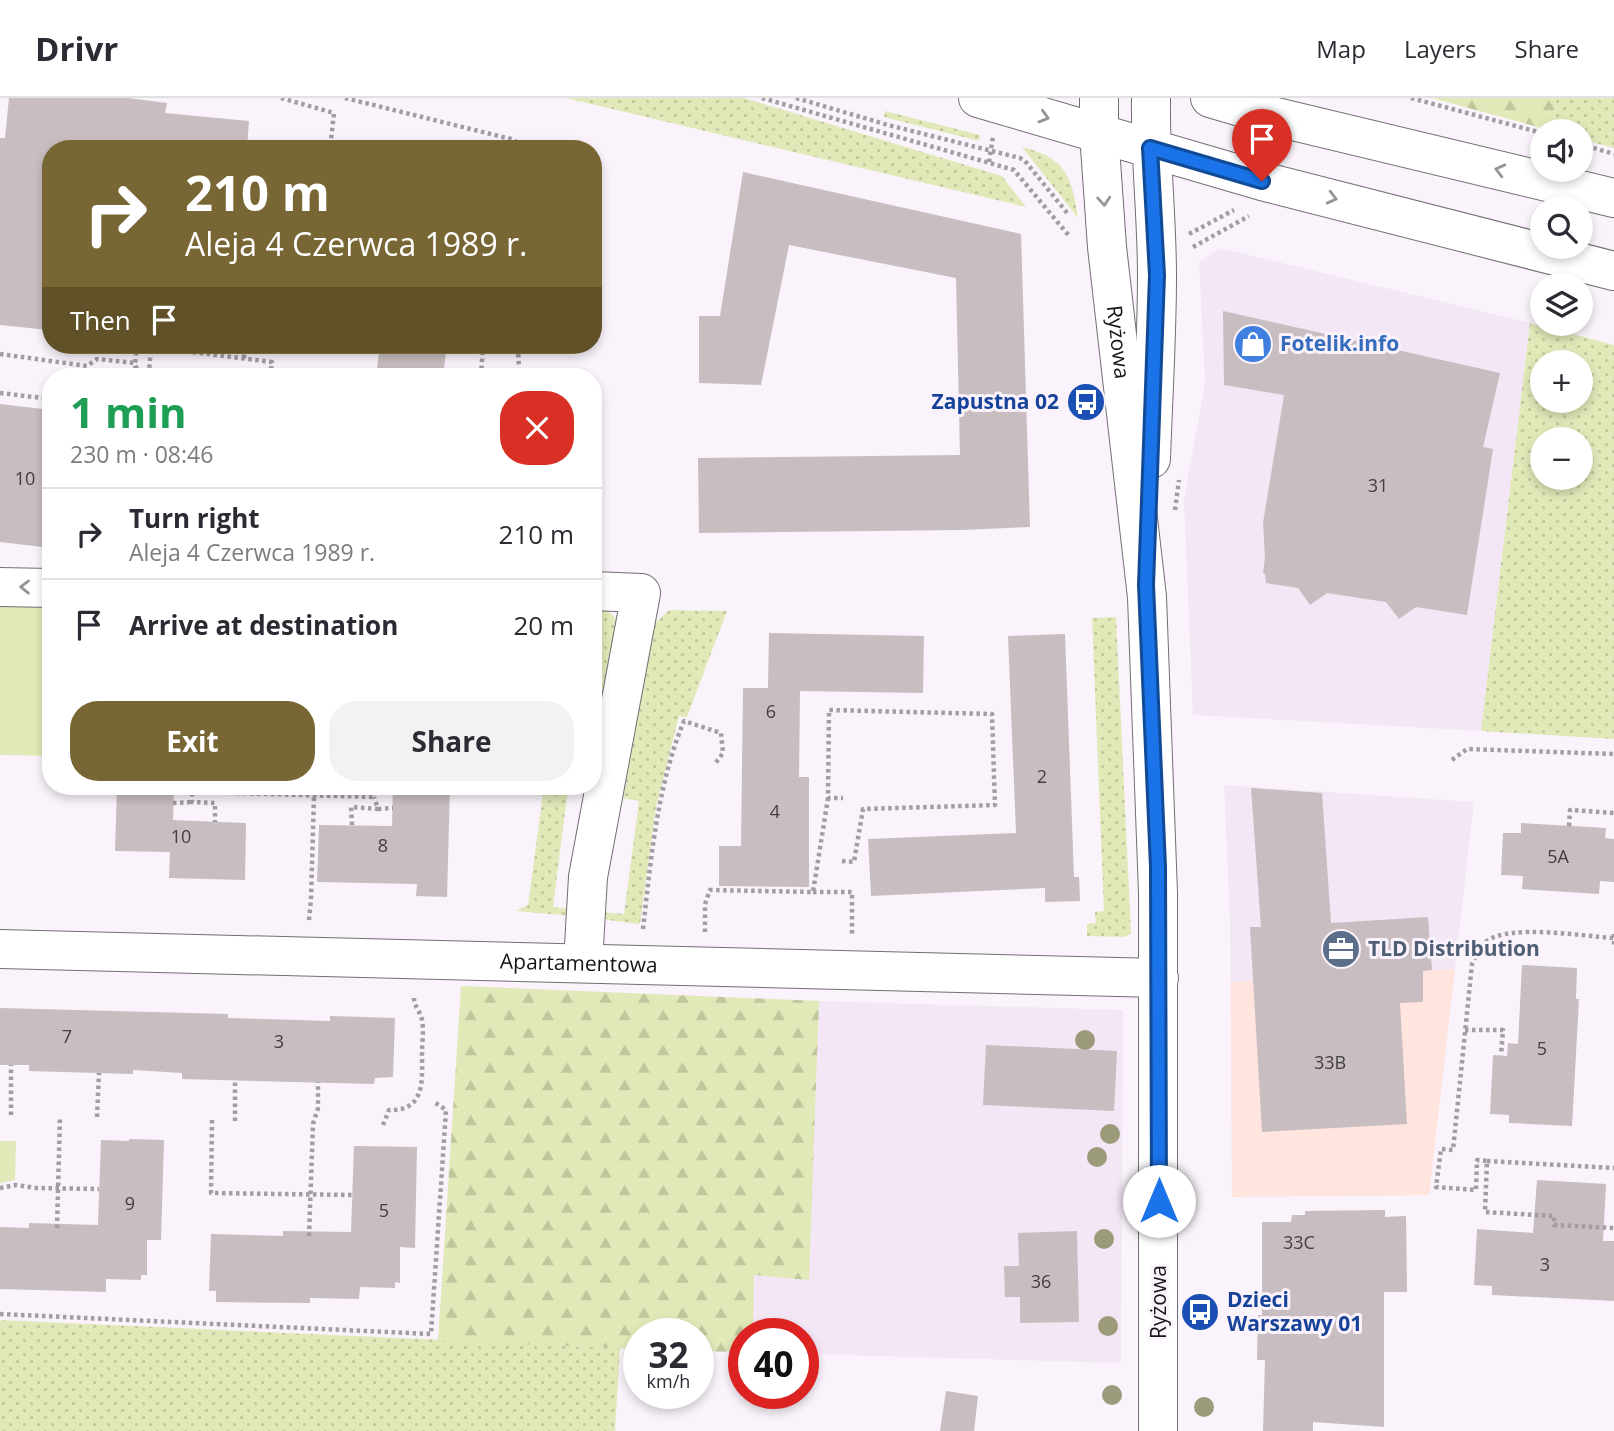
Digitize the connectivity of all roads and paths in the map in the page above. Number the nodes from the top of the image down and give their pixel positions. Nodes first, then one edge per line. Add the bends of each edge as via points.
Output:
1 (281, 98) edge
2 (345, 98) edge
3 (762, 98) edge
4 (796, 98) edge
5 (978, 98) edge
6 (1152, 98) edge
7 (1210, 98) edge
8 (1411, 98) edge
9 (1099, 116) edge
10 (1530, 130) edge
11 (993, 136) dead end
12 (331, 140) edge
13 (513, 140) edge
14 (1150, 148) junction
15 (1593, 148) edge
16 (991, 152) junction
17 (1614, 154) edge
18 (989, 162) junction
19 (1614, 198) edge
20 (1240, 205) dead end
21 (1257, 217) dead end
22 (1072, 219) dead end
23 (1190, 234) dead end
24 (1077, 245) dead end
25 (1189, 250) dead end
26 (1614, 271) edge
27 (0, 354) edge
28 (136, 354) edge
29 (210, 354) edge
30 (244, 354) edge
31 (244, 358) junction
32 (135, 363) junction
33 (136, 368) edge
34 (271, 368) edge
35 (0, 393) edge
36 (42, 398) edge
37 (1146, 585) junction
38 (0, 587) edge
39 (42, 588) edge
40 (602, 591) edge
41 (1614, 754) edge
42 (1452, 761) dead end
43 (714, 765) dead end
44 (192, 795) edge
45 (314, 795) joint
46 (374, 797) joint
47 (828, 798) junction
48 (843, 798) dead end
49 (192, 802) junction
50 (173, 803) dead end
51 (377, 808) junction
52 (393, 808) dead end
53 (1614, 813) edge
54 (215, 822) dead end
55 (352, 825) dead end
56 (1569, 826) dead end
57 (842, 861) dead end
58 (813, 892) junction
59 (309, 920) dead end
60 (642, 930) dead end
61 (705, 933) dead end
62 (852, 935) dead end
63 (1613, 936) edge
64 (1614, 947) edge
65 (0, 949) edge
66 (583, 963) junction
67 (1159, 978) junction
68 (414, 992) dead end
69 (1465, 1030) junction
70 (1501, 1055) dead end
71 (12, 1065) dead end
72 (99, 1073) dead end
73 (235, 1080) dead end
74 (318, 1083) dead end
75 (434, 1102) dead end
76 (11, 1115) dead end
77 (60, 1116) dead end
78 (97, 1117) dead end
79 (212, 1121) dead end
80 (234, 1121) dead end
81 (383, 1125) dead end
82 (1487, 1161) junction
83 (1614, 1168) edge
84 (0, 1188) edge
85 (57, 1188) junction
86 (99, 1189) dead end
87 (312, 1195) junction
88 (352, 1195) dead end
89 (57, 1228) dead end
90 (1614, 1228) edge
91 (309, 1236) dead end
92 (0, 1314) edge
93 (1158, 1431) edge

1 - 12 path via 334,113
2 - 13 path
3 - 18 path
4 - 16 path
5 -> 9 street
6 - 14 street, Ryżowa
19 -> 7 street
8 - 10 path
9 - 14 street
9 -> 37 street, Ryżowa via 1107,247
11 - 16 path
14 -> 26 street
14 - 37 street, Ryżowa via 1157,275
15 - 17 path
16 - 18 path
16 - 22 path via 1025,160
18 - 24 path via 1017,172
20 - 23 path
21 - 25 path via 1249,216
27 - 32 path via 87,366 97,359
28 - 32 path
29 - 31 path
30 - 31 path
31 - 34 path via 272,362
32 - 33 path
35 - 36 path
37 - 67 street, Ryżowa
39 -> 38 street
40 - 66 street via 641,593 588,877
41 - 42 path via 1467,749
43 - 60 path via 723,753 721,733 684,720 664,785
44 - 49 path
45 - 46 path
45 - 59 path
46 - 51 path
47 - 48 path
47 - 57 path via 829,710 992,714 995,805 863,809 854,862
47 - 58 path
49 - 50 path
49 - 54 path via 215,803
51 - 52 path
51 - 55 path via 351,807
53 - 56 path via 1570,810
58 - 61 path via 710,890
58 - 62 path via 852,892
63 - 64 path
63 - 69 path via 1513,932 1488,940 1472,964
65 - 66 street, Apartamentowa
66 - 67 street, Apartamentowa
67 - 93 street, Ryżowa
68 - 81 path via 413,1004 422,1018 421,1088 411,1105 389,1110
69 - 70 path via 1503,1030
69 - 82 path via 1452,1150 1441,1149 1436,1187 1476,1190 1477,1160
71 - 76 path
72 - 78 path
73 - 80 path
74 - 87 path
75 - 92 path via 446,1110 431,1334
77 - 85 path
79 - 87 path via 211,1193
82 - 83 path
82 - 90 path via 1485,1212 1554,1216 1554,1227
84 - 85 path
85 - 86 path
85 - 89 path
87 - 88 path
87 - 91 path

